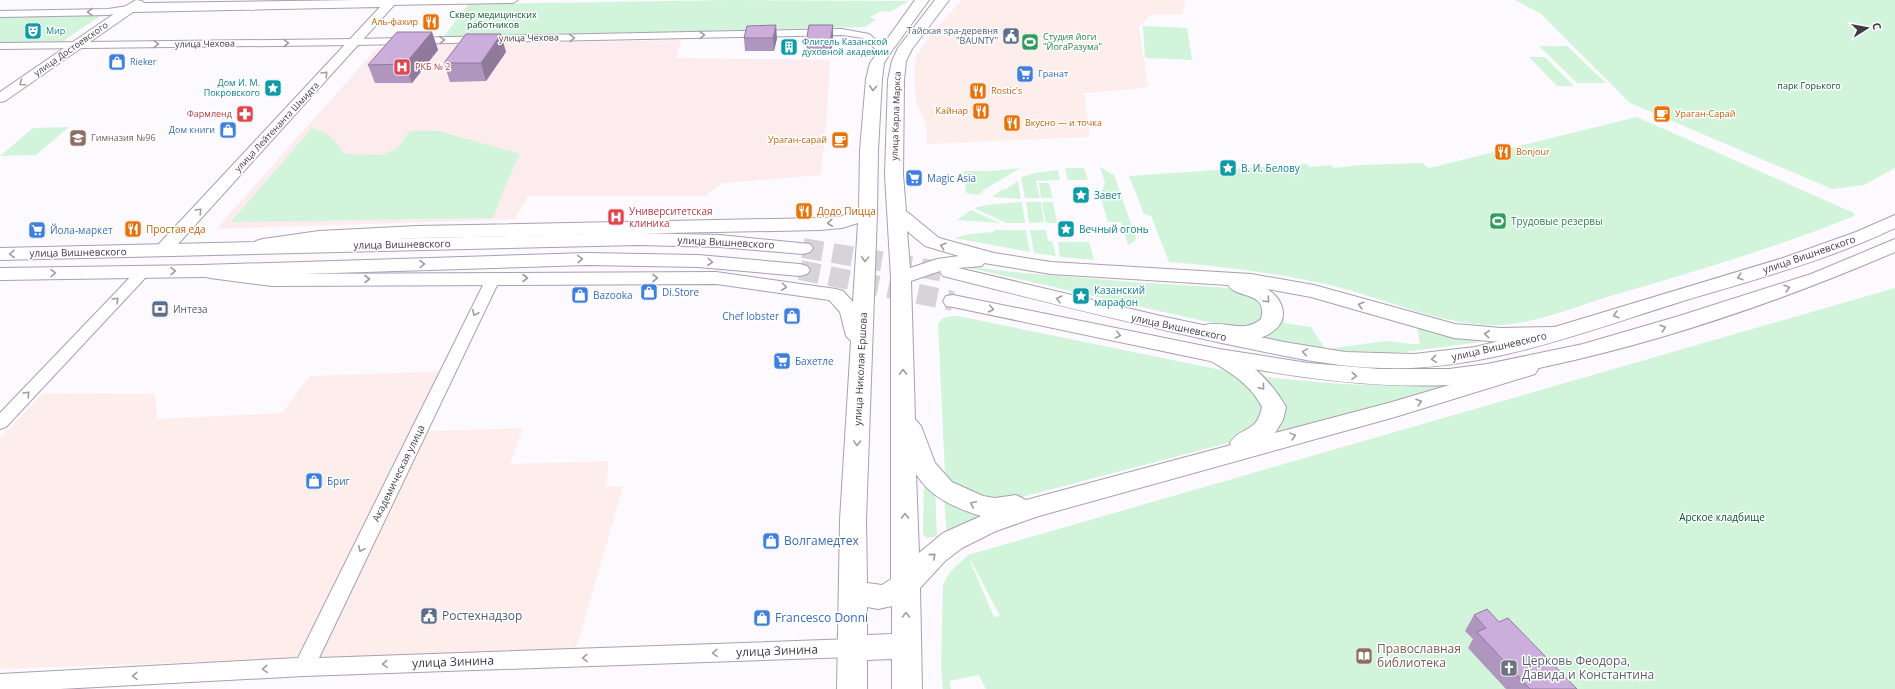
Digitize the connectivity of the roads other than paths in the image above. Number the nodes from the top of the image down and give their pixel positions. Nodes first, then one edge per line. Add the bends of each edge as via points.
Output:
1 (143, 0) edge
2 (513, 0) edge
3 (922, 0) edge
4 (942, 0) edge
5 (247, 3) edge
6 (390, 3) junction
7 (128, 9) junction
8 (0, 14) edge
9 (355, 42) junction
10 (77, 45) junction
11 (0, 46) edge
12 (884, 51) junction
13 (0, 98) edge
14 (896, 212) junction
15 (868, 213) junction
16 (1895, 221) edge
17 (1895, 245) edge
18 (249, 247) junction
19 (803, 248) tunnel mouth
20 (163, 250) junction
21 (0, 254) edge
22 (800, 270) tunnel mouth
23 (202, 271) junction
24 (143, 272) junction
25 (950, 272) tunnel mouth
26 (0, 274) edge
27 (493, 278) junction
28 (901, 278) junction
29 (953, 301) tunnel mouth
30 (1165, 324) junction
31 (1554, 334) junction
32 (861, 348) junction
33 (1585, 351) junction
34 (1219, 356) junction
35 (904, 411) junction
36 (0, 423) edge
37 (906, 584) junction
38 (852, 589) junction
39 (906, 646) junction
40 (852, 648) junction
41 (304, 667) junction
42 (0, 683) edge
43 (852, 689) edge
44 (907, 689) edge

1 - 7 street, улица Достоевского
2 - 6 street
3 - 12 main road
4 - 14 main road, улица Карла Маркса via 912,36 899,61 896,80 894,175
5 - 6 street
5 - 7 street
6 - 9 street, улица Лейтенанта Шмидта
7 -> 8 street via 108,12
7 - 10 street, улица Достоевского
10 -> 9 street, улица Чехова
9 -> 12 street, улица Чехова via 842,32 866,36
20 -> 9 street, улица Лейтенанта Шмидта
10 - 11 street, улица Чехова
10 -> 13 street, улица Достоевского
12 -> 15 main road, улица Николая Ершова via 877,63 874,79
14 - 28 main road
31 -> 14 main road via 1501,335 1454,331 1314,292 1251,280 1051,268 992,259 932,242
15 -> 18 main road via 842,222 820,224 417,232 319,237
15 -> 32 main road, улица Николая Ершова
16 -> 31 main road, улица Вишневского via 1863,236 1790,262
33 -> 17 main road, улица Вишневского via 1818,278
18 - 19 main road, улица Вишневского via 645,239 763,242
18 - 20 main road, улица Вишневского
20 -> 21 main road, улица Вишневского
23 -> 22 main road, улица Вишневского via 587,259 698,261
24 -> 23 main road, улица Вишневского
23 -> 27 main road via 272,280
26 -> 24 main road, улица Вишневского
36 -> 24 street
30 -> 25 main road, улица Вишневского
27 -> 32 main road via 716,278 812,290 836,295 850,312
27 -> 41 street, Академическая улица
28 -> 30 main road via 937,264 963,261 1049,273 1236,285 1260,293 1272,305 1274,313 1265,328 1252,333 1239,334
35 -> 28 main road
29 -> 34 main road, улица Вишневского
31 -> 30 main road, улица Вишневского via 1475,354 1437,359 1382,361 1346,359 1284,349
32 -> 38 main road, улица Николая Ершова
34 -> 33 main road, улица Вишневского via 1336,375 1412,378 1487,372
37 -> 33 main road via 921,566 942,548 986,523 1034,507 1395,409
34 -> 35 main road via 1252,377 1269,396 1274,407 1273,416 1269,425 1260,434 1233,448 1029,503 978,507 940,486 931,475 914,443
37 -> 35 main road
37 - 38 main road via 888,596 879,598 868,597
39 -> 37 main road
38 - 40 main road, улица Николая Ершова
39 - 40 main road, улица Зинина
39 - 44 main road
40 -> 41 street, улица Зинина
40 - 43 main road, улица Николая Ершова
41 -> 42 street, улица Зинина

